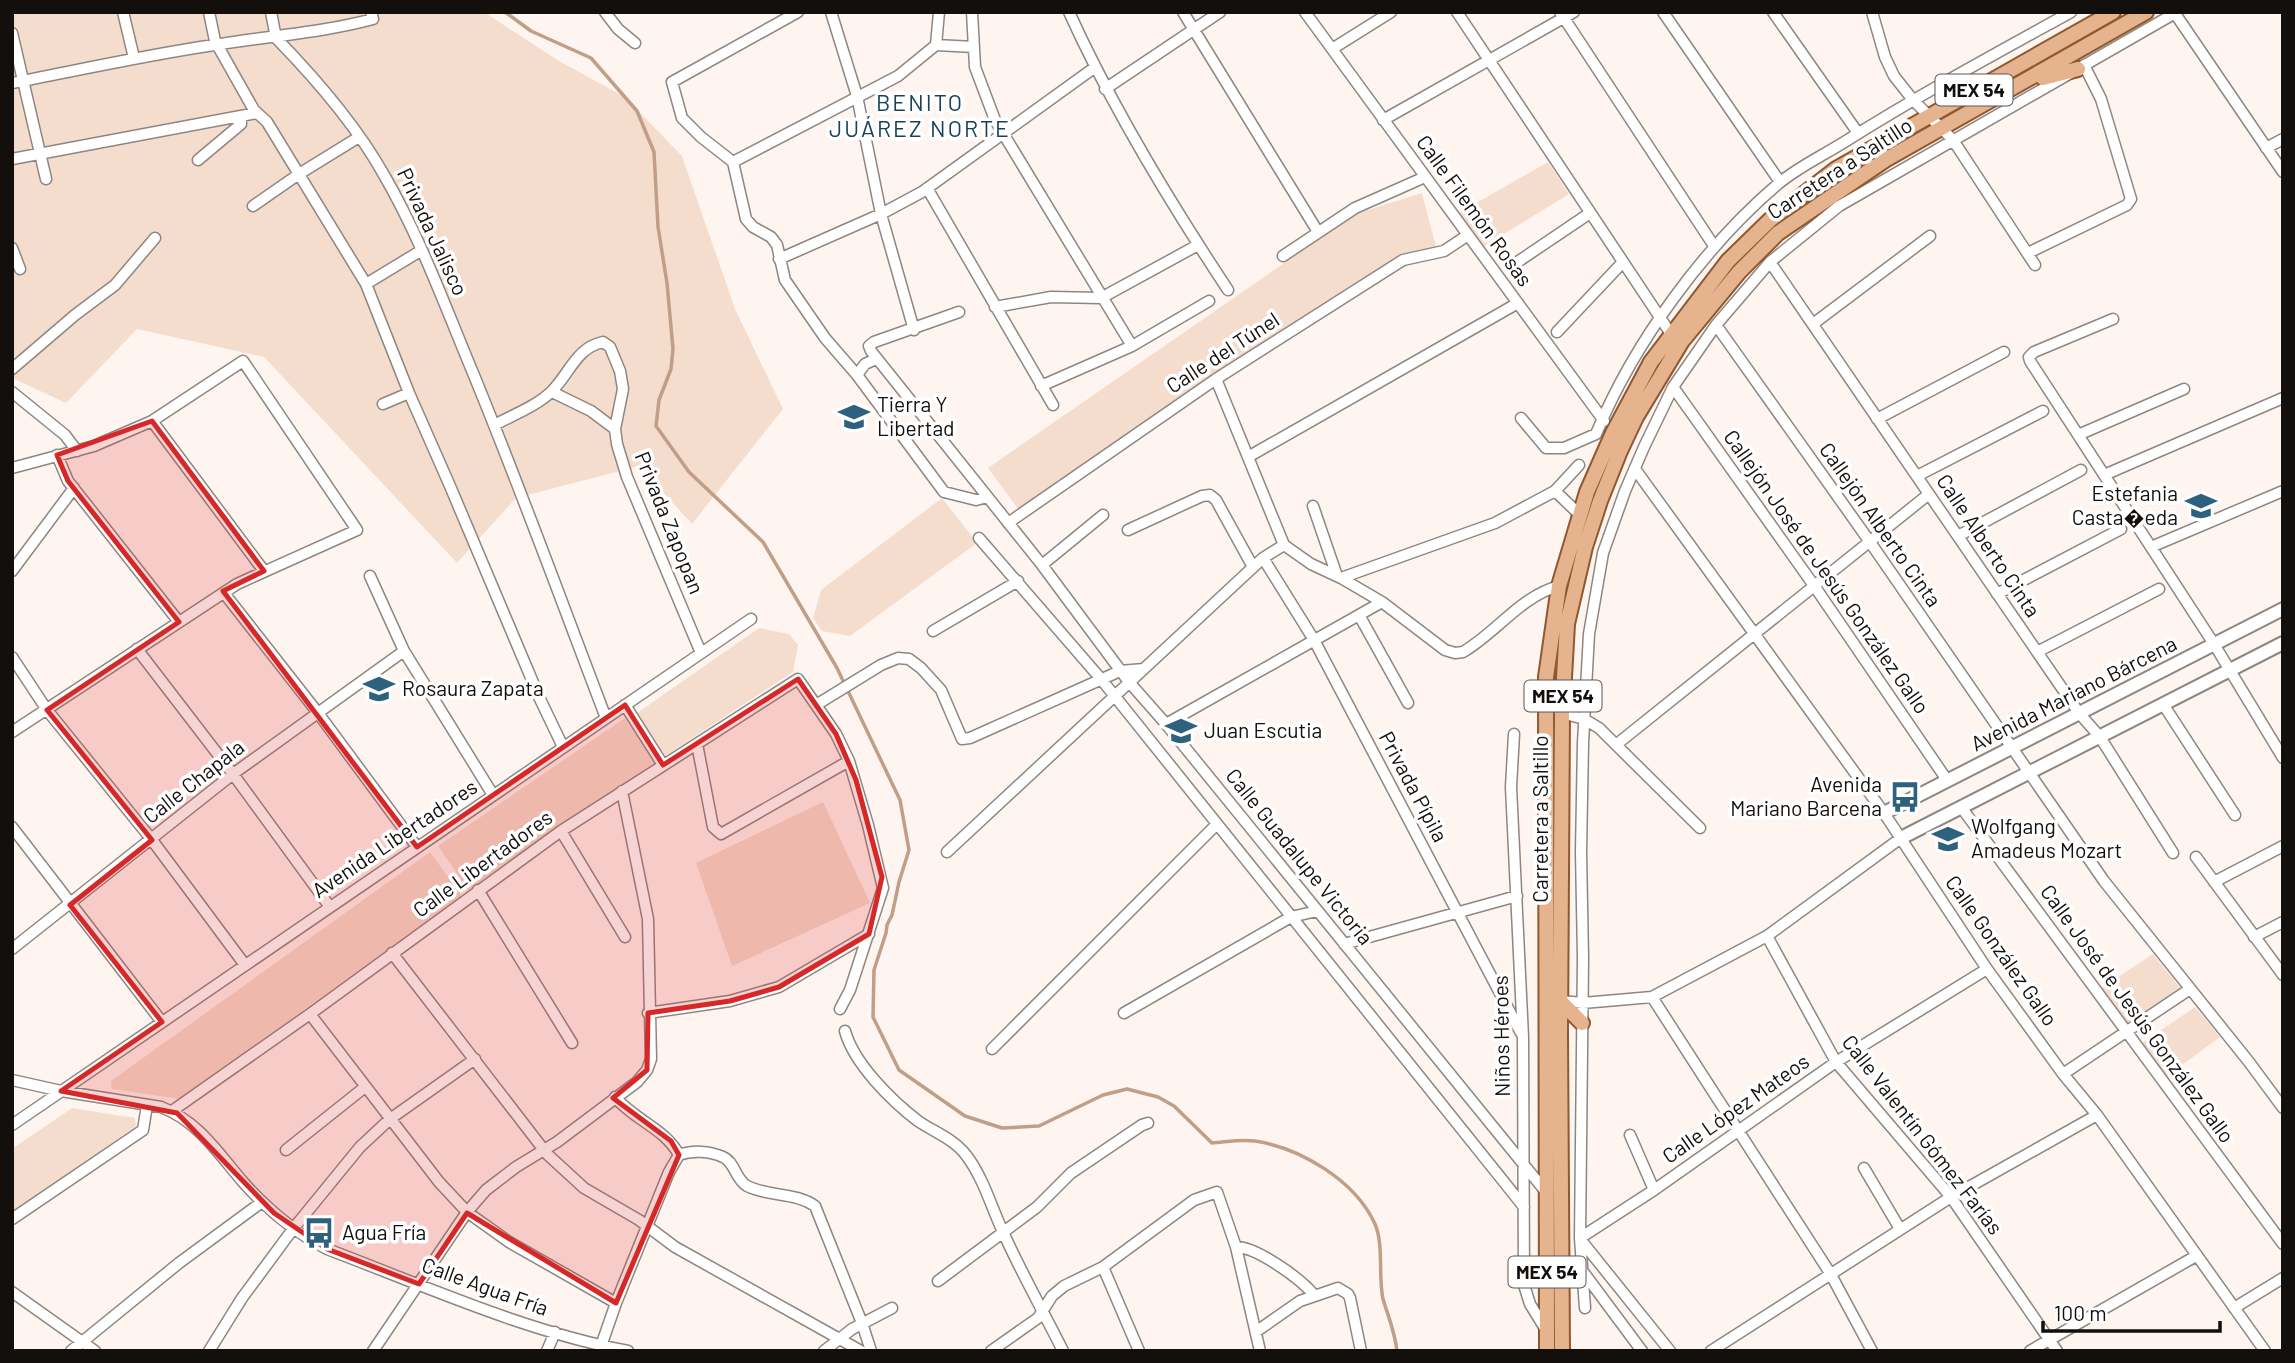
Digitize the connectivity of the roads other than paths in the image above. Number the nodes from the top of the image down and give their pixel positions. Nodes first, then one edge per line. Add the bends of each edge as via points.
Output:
1 (123, 12) edge
2 (209, 12) edge
3 (271, 12) edge
4 (606, 12) edge
5 (799, 12) edge
6 (831, 12) edge
7 (939, 12) edge
8 (972, 12) edge
9 (1069, 12) edge
10 (1183, 12) edge
11 (1220, 12) edge
12 (1305, 12) edge
13 (1391, 12) edge
14 (1457, 12) edge
15 (1574, 12) edge
16 (1663, 12) edge
17 (1773, 12) edge
18 (1872, 12) edge
19 (2071, 12) edge
20 (2113, 12) edge
21 (2146, 12) edge
22 (2176, 13) edge
23 (1562, 15) edge
24 (372, 16) edge
25 (1193, 29) junction
26 (12, 33) edge
27 (276, 38) junction
28 (635, 43) dead end
29 (216, 44) junction
30 (936, 46) junction
31 (974, 47) junction
32 (1332, 49) junction
33 (134, 58) junction
34 (1488, 61) junction
35 (2081, 67) junction
36 (1094, 68) junction
37 (24, 81) junction
38 (2024, 82) junction
39 (12, 83) edge
40 (1105, 89) junction
41 (857, 96) junction
42 (1913, 100) junction
43 (257, 113) junction
44 (241, 116) junction
45 (1928, 116) junction
46 (1384, 120) junction
47 (1942, 129) junction
48 (1003, 133) junction
49 (1858, 133) junction
50 (359, 137) junction
51 (2283, 139) edge
52 (1954, 140) junction
53 (2266, 148) junction
54 (42, 154) junction
55 (12, 159) edge
56 (198, 160) dead end
57 (733, 162) junction
58 (2283, 172) edge
59 (299, 174) junction
60 (1425, 177) junction
61 (46, 179) dead end
62 (1780, 182) junction
63 (926, 188) junction
64 (1835, 201) junction
65 (253, 206) dead end
66 (1590, 212) junction
67 (881, 214) junction
68 (1318, 232) junction
69 (1468, 235) junction
70 (1930, 236) dead end
71 (155, 239) dead end
72 (1198, 245) junction
73 (1714, 246) junction
74 (12, 248) edge
75 (422, 250) junction
76 (2028, 253) junction
77 (1283, 256) dead end
78 (779, 259) junction
79 (1623, 262) junction
80 (1770, 262) junction
81 (1513, 265) dead end
82 (2035, 265) dead end
83 (20, 269) dead end
84 (366, 284) junction
85 (1228, 290) dead end
86 (1101, 298) junction
87 (1209, 301) dead end
88 (1518, 303) junction
89 (995, 307) junction
90 (959, 312) dead end
91 (1661, 318) junction
92 (2113, 319) dead end
93 (1813, 324) junction
94 (1716, 325) junction
95 (914, 330) junction
96 (1557, 332) dead end
97 (1671, 334) junction
98 (1132, 346) junction
99 (2004, 352) dead end
100 (876, 359) junction
101 (12, 369) edge
102 (857, 375) junction
103 (1216, 379) junction
104 (1041, 386) junction
105 (1673, 387) junction
106 (2184, 389) dead end
107 (12, 392) edge
108 (552, 392) junction
109 (409, 393) junction
110 (2283, 398) edge
111 (383, 404) dead end
112 (1053, 405) dead end
113 (2043, 411) dead end
114 (1521, 418) dead end
115 (1602, 419) junction
116 (1877, 419) junction
117 (152, 421) junction
118 (495, 425) junction
119 (615, 429) junction
120 (1613, 433) junction
121 (2078, 435) junction
122 (77, 451) junction
123 (57, 456) junction
124 (1248, 457) junction
125 (1579, 465) dead end
126 (12, 468) edge
127 (1635, 469) junction
128 (2081, 470) dead end
129 (2104, 475) junction
130 (1917, 477) junction
131 (74, 488) junction
132 (1555, 491) junction
133 (2283, 491) edge
134 (1929, 494) junction
135 (988, 497) junction
136 (1313, 506) dead end
137 (1102, 515) dead end
138 (1580, 515) junction
139 (1009, 523) junction
140 (2120, 529) dead end
141 (1128, 530) dead end
142 (1958, 536) junction
143 (979, 538) dead end
144 (1870, 542) junction
145 (1284, 545) junction
146 (2151, 547) junction
147 (1263, 558) junction
148 (1042, 565) junction
149 (1253, 567) junction
150 (12, 571) edge
151 (264, 571) junction
152 (370, 576) dead end
153 (1339, 577) junction
154 (1018, 581) junction
155 (1559, 586) junction
156 (1815, 587) junction
157 (2159, 589) dead end
158 (224, 593) junction
159 (1997, 594) junction
160 (1382, 602) junction
161 (2283, 610) edge
162 (1359, 615) junction
163 (751, 619) dead end
164 (178, 622) junction
165 (933, 631) dead end
166 (1755, 635) junction
167 (1314, 640) junction
168 (2283, 643) edge
169 (2214, 644) junction
170 (137, 649) junction
171 (404, 651) junction
172 (2037, 652) junction
173 (701, 653) junction
174 (12, 657) edge
175 (1144, 668) junction
176 (2230, 670) junction
177 (1120, 671) junction
178 (1101, 679) junction
179 (1129, 682) junction
180 (1114, 696) junction
181 (1408, 703) dead end
182 (2163, 704) junction
183 (817, 705) junction
184 (626, 708) junction
185 (47, 710) junction
186 (318, 713) junction
187 (1562, 713) junction
188 (2079, 713) junction
189 (606, 718) junction
190 (1584, 719) junction
191 (1166, 724) junction
192 (12, 732) edge
193 (1514, 734) dead end
194 (2100, 737) junction
195 (697, 744) junction
196 (1617, 744) junction
197 (563, 747) junction
198 (2012, 747) junction
199 (2282, 757) edge
200 (849, 761) junction
201 (663, 765) junction
202 (2029, 772) junction
203 (233, 774) junction
204 (1947, 780) junction
205 (622, 791) junction
206 (493, 795) junction
207 (1961, 807) junction
208 (1884, 813) junction
209 (2235, 815) dead end
210 (1216, 825) junction
211 (12, 827) edge
212 (1700, 828) dead end
213 (561, 831) junction
214 (1901, 838) junction
215 (152, 840) junction
216 (2283, 846) edge
217 (417, 847) junction
218 (947, 852) dead end
219 (2173, 853) dead end
220 (2196, 857) dead end
221 (2214, 882) junction
222 (478, 890) junction
223 (1517, 896) junction
224 (70, 905) junction
225 (330, 907) junction
226 (1317, 911) junction
227 (1457, 912) junction
228 (1291, 917) junction
229 (2283, 922) edge
230 (869, 934) junction
231 (1767, 936) junction
232 (625, 937) dead end
233 (2254, 937) junction
234 (1344, 944) junction
235 (12, 949) edge
236 (392, 953) junction
237 (245, 965) junction
238 (1987, 969) junction
239 (2283, 975) edge
240 (2190, 989) junction
241 (1651, 997) junction
242 (1561, 1001) junction
243 (1583, 1003) junction
244 (840, 1009) dead end
245 (649, 1013) junction
246 (1124, 1013) dead end
247 (310, 1014) junction
248 (162, 1022) junction
249 (1582, 1024) junction
250 (845, 1031) dead end
251 (2126, 1032) junction
252 (1523, 1037) junction
253 (572, 1043) dead end
254 (992, 1049) dead end
255 (475, 1059) junction
256 (1836, 1062) junction
257 (2063, 1074) junction
258 (12, 1080) edge
259 (365, 1087) junction
260 (61, 1091) junction
261 (615, 1097) junction
262 (147, 1105) junction
263 (2283, 1108) edge
264 (172, 1111) junction
265 (2097, 1115) junction
266 (390, 1119) junction
267 (1149, 1123) dead end
268 (12, 1125) edge
269 (1738, 1131) junction
270 (1630, 1135) dead end
271 (286, 1150) dead end
272 (544, 1150) junction
273 (680, 1155) junction
274 (1524, 1165) junction
275 (1864, 1168) dead end
276 (1654, 1189) junction
277 (1546, 1193) junction
278 (1951, 1197) junction
279 (262, 1202) junction
280 (1524, 1207) junction
281 (467, 1212) junction
282 (12, 1219) edge
283 (647, 1227) junction
284 (1900, 1229) junction
285 (293, 1230) junction
286 (1003, 1232) junction
287 (1580, 1238) junction
288 (2283, 1244) edge
289 (1236, 1247) junction
290 (2196, 1256) junction
291 (1102, 1267) junction
292 (1583, 1272) junction
293 (1830, 1273) junction
294 (2283, 1278) edge
295 (938, 1281) dead end
296 (419, 1284) junction
297 (12, 1292) edge
298 (1314, 1295) junction
299 (615, 1303) junction
300 (892, 1308) dead end
301 (1585, 1308) dead end
302 (2234, 1308) junction
303 (1043, 1310) junction
304 (863, 1323) junction
305 (1257, 1331) junction
306 (1547, 1331) junction
307 (555, 1332) junction
308 (837, 1339) junction
309 (2049, 1339) junction
310 (81, 1342) junction
311 (601, 1346) junction
312 (71, 1351) edge
313 (94, 1351) edge
314 (209, 1351) edge
315 (373, 1351) edge
316 (547, 1351) edge
317 (628, 1351) edge
318 (824, 1351) edge
319 (861, 1351) edge
320 (871, 1351) edge
321 (991, 1351) edge
322 (1063, 1351) edge
323 (1139, 1351) edge
324 (1260, 1351) edge
325 (1361, 1351) edge
326 (1547, 1351) edge
327 (1562, 1351) edge
328 (1642, 1351) edge
329 (1670, 1351) edge
330 (1711, 1351) edge
331 (1872, 1351) edge
332 (2030, 1351) edge
333 (2057, 1351) edge
334 (2265, 1351) edge

1 - 33 street
2 - 29 street
3 - 27 street
4 - 28 street
5 - 57 street via 672,82 682,118
6 - 41 street
7 - 30 street
8 - 31 street
9 - 36 street
10 - 25 street
11 - 25 street
12 - 32 street, Calle Filemón Rosas
13 - 32 street
14 - 34 street
15 - 23 street
16 - 62 street
17 - 49 street
18 - 42 street via 1885,57
19 - 42 street, Carretera a Saltillo
20 - 45 main road, Carretera a Saltillo / MEX 54
21 - 38 main road, Carretera a Saltillo / MEX 54
22 - 35 street, Carretera a Saltillo
22 - 53 street
23 - 34 street
23 - 73 street
24 - 27 street via 336,29
25 - 40 street
25 - 68 street
26 - 37 street
27 - 29 street
27 - 50 street, Privada Jalisco
29 - 33 street
29 - 43 street
30 - 31 street
30 - 41 street via 898,76
31 - 48 street via 975,67
32 - 46 street, Calle Filemón Rosas
33 - 37 street
34 - 46 street
34 - 66 street
35 - 38 main road
35 - 52 street, Carretera a Saltillo
35 - 76 street via 2101,99 2131,199
36 - 40 street
36 - 48 street
37 - 39 street
37 - 54 street
38 - 47 main road, Carretera a Saltillo / MEX 54
40 - 72 street
41 - 57 street
41 - 67 street
42 - 45 street
42 - 49 street, Carretera a Saltillo
43 - 44 street
43 - 59 street
44 - 54 street
44 - 56 street via 241,124
45 - 47 street
45 - 97 main road, Carretera a Saltillo / MEX 54 via 1836,169 1770,220 1728,261
46 - 60 street, Calle Filemón Rosas
47 - 52 street
47 - 64 main road, Carretera a Saltillo / MEX 54 via 1885,160
48 - 63 street
48 - 86 street
49 - 62 street, Carretera a Saltillo
50 - 59 street
50 - 75 street, Privada Jalisco via 384,173
51 - 53 street
52 - 64 street, Carretera a Saltillo
52 - 76 street
53 - 58 street
54 - 55 street
54 - 61 street
57 - 78 street via 746,219 771,237
59 - 65 street
59 - 84 street
60 - 68 street via 1355,208
60 - 69 street, Calle Filemón Rosas
62 - 73 street, Carretera a Saltillo
63 - 67 street
63 - 89 street
64 - 80 street, Carretera a Saltillo
64 - 187 main road, Carretera a Saltillo / MEX 54 via 1778,233 1739,272 1682,341 1636,417 1600,501 1574,587
66 - 79 street
66 - 81 street
67 - 78 street
67 - 95 street
68 - 77 street
69 - 88 street, Calle Filemón Rosas
69 - 103 street, Calle del Túnel via 1444,251 1403,260
70 - 93 street
71 - 101 street via 115,285
72 - 85 street
72 - 86 street
73 - 91 street, Carretera a Saltillo
74 - 83 street
75 - 84 street
75 - 118 street, Privada Jalisco
76 - 82 street
78 - 102 street via 802,308
79 - 91 street
79 - 96 street
80 - 93 street, Calle Alberto Cinta
80 - 94 street, Carretera a Saltillo
84 - 109 street
86 - 89 street via 1051,297
86 - 98 street
87 - 98 street
88 - 115 street, Calle Filemón Rosas
88 - 124 street
89 - 104 street
90 - 95 street
91 - 97 street
91 - 115 street, Carretera a Saltillo via 1630,363
92 - 121 street via 2029,357
93 - 116 street, Calle Alberto Cinta
94 - 105 street, Carretera a Saltillo
94 - 144 street, Callejón Alberto Cinta
95 - 100 street, Calle Guadalupe Victoria via 869,346
97 - 120 main road, Carretera a Saltillo / MEX 54
98 - 104 street
99 - 116 street
100 - 102 street
100 - 135 street, Calle Guadalupe Victoria
102 - 135 street via 944,492 976,500
103 - 124 street
103 - 139 street, Calle del Túnel
104 - 112 street
105 - 127 street, Carretera a Saltillo
105 - 156 street, Callejón José de Jesús González Gallo
106 - 121 street
107 - 122 street via 65,435
108 - 118 street, Privada Zapopan
108 - 119 street
108 - 119 street, Privada Zapopan via 574,360 590,345 603,342 610,347 623,389
109 - 111 street
109 - 197 street
110 - 129 street
113 - 130 street
114 - 115 street, Carretera a Saltillo via 1546,448 1564,448 1596,434
115 - 120 street, Calle Filemón Rosas
116 - 130 street, Calle Alberto Cinta
117 - 122 street
117 - 151 street
117 - 151 street via 243,361 357,530
118 - 189 street, Privada Jalisco
119 - 173 street, Privada Zapopan via 627,477
120 - 138 main road, Carretera a Saltillo / MEX 54
121 - 129 street
122 - 123 street
123 - 126 street
123 - 131 street
124 - 145 street
125 - 132 street
127 - 166 street, Calle González Gallo
127 - 190 street, Carretera a Saltillo via 1602,554 1589,634
128 - 142 street
129 - 146 street
130 - 134 street, Calle Alberto Cinta
131 - 150 street
131 - 164 street
132 - 138 street
132 - 153 street via 1495,523
133 - 146 street
134 - 142 street, Calle Alberto Cinta
134 - 144 street
135 - 139 street, Calle Guadalupe Victoria
136 - 153 street
137 - 148 street
138 - 155 main road, Carretera a Saltillo / MEX 54
139 - 148 street, Calle Guadalupe Victoria
140 - 159 street
141 - 149 street via 1210,495
142 - 159 street, Calle Alberto Cinta
143 - 154 street, Calle Guadalupe Victoria
144 - 156 street
144 - 198 street, Callejón Alberto Cinta
145 - 147 street
145 - 153 street
146 - 169 street
147 - 149 street
147 - 167 street, Privada Pípila
148 - 177 street, Calle Guadalupe Victoria
149 - 175 street
151 - 158 street
152 - 171 street
153 - 160 street
154 - 165 street
154 - 178 street, Calle Guadalupe Victoria
155 - 160 street via 1543,590 1460,653 1445,650
155 - 277 main road, Carretera a Saltillo / MEX 54 via 1545,719
156 - 166 street
156 - 204 street, Callejón José de Jesús González Gallo
157 - 172 street
158 - 164 street
158 - 186 street
159 - 172 street, Calle Alberto Cinta
160 - 162 street
161 - 169 street, Avenida Mariano Bárcena
162 - 167 street
162 - 181 street, Privada Pípila
163 - 173 street, Avenida Libertadores
164 - 170 street
166 - 196 street
166 - 208 street, Calle González Gallo
167 - 191 street
167 - 227 street, Privada Pípila
168 - 176 street
169 - 176 street
169 - 188 street, Avenida Mariano Bárcena
170 - 185 street
170 - 203 street
171 - 186 street, Calle Chapala
171 - 206 street
172 - 188 street, Calle Alberto Cinta
173 - 184 street, Avenida Libertadores
174 - 185 street
175 - 177 street
175 - 179 street
176 - 182 street
176 - 199 street
177 - 178 street
177 - 179 street, Calle Guadalupe Victoria
178 - 180 street, Calle Guadalupe Victoria
178 - 183 street via 961,739 941,691 909,660 898,658
179 - 180 street
179 - 191 street, Calle Guadalupe Victoria
180 - 210 street, Calle Guadalupe Victoria
180 - 218 street
182 - 194 street
182 - 209 street
183 - 195 street, Calle Libertadores via 798,679
183 - 200 street
184 - 189 street, Avenida Libertadores
184 - 201 street
185 - 192 street
185 - 215 street
186 - 203 street, Calle Chapala
186 - 217 street
187 - 190 street
187 - 242 main road, Carretera a Saltillo / MEX 54
188 - 194 street, Calle Alberto Cinta
188 - 198 street, Avenida Mariano Bárcena
189 - 197 street, Avenida Libertadores
190 - 196 street
190 - 243 street, Carretera a Saltillo
191 - 226 street, Calle Guadalupe Victoria
193 - 223 street, Niños Héroes via 1511,787
194 - 202 street
194 - 219 street, Calle Alberto Cinta
195 - 200 street via 712,827 718,833
195 - 201 street, Calle Libertadores
196 - 212 street
197 - 206 street, Avenida Libertadores
198 - 202 street
198 - 204 street, Avenida Mariano Bárcena
200 - 230 street via 883,888
201 - 205 street, Calle Libertadores
202 - 207 street
202 - 240 street via 2104,881
203 - 215 street, Calle Chapala
203 - 225 street
204 - 208 street, Avenida Mariano Bárcena
205 - 213 street, Calle Libertadores
205 - 245 street via 648,919
206 - 217 street, Avenida Libertadores
207 - 214 street
207 - 251 street, Calle José de Jesús González Gallo
208 - 214 street, Calle González Gallo
210 - 228 street, Calle Guadalupe Victoria
210 - 254 street
211 - 224 street
213 - 222 street, Calle Libertadores
213 - 232 street
214 - 231 street
214 - 238 street, Calle González Gallo
215 - 224 street, Calle Chapala
215 - 237 street
216 - 221 street
217 - 225 street, Avenida Libertadores
220 - 221 street
221 - 233 street
222 - 236 street, Calle Libertadores
222 - 253 street
223 - 227 street
223 - 252 street, Niños Héroes
224 - 235 street, Calle Chapala
224 - 248 street
225 - 237 street, Avenida Libertadores
226 - 228 street
226 - 234 street, Calle Guadalupe Victoria
227 - 234 street
227 - 252 street, Privada Pípila
228 - 246 street
228 - 280 street, Calle Guadalupe Victoria
229 - 233 street
230 - 244 street
230 - 245 street via 779,987 730,1001
231 - 241 street
231 - 256 street, Calle Valentín Gómez Farías
233 - 239 street
234 - 274 street, Calle Guadalupe Victoria
236 - 247 street, Calle Libertadores
236 - 255 street
237 - 248 street, Avenida Libertadores
238 - 256 street, Calle López Mateos
238 - 257 street, Calle González Gallo
240 - 251 street
240 - 263 street
241 - 243 street
241 - 269 street
242 - 243 street
242 - 249 main road
242 - 327 main road, Carretera a Saltillo / MEX 54
243 - 249 street, Carretera a Saltillo
245 - 261 street via 651,1059 647,1070
247 - 259 street
247 - 264 street, Calle Libertadores
248 - 260 street, Avenida Libertadores
249 - 287 street, Carretera a Saltillo
250 - 286 street via 851,1047 881,1087 965,1153
251 - 257 street
251 - 288 street, Calle José de Jesús González Gallo
252 - 274 street, Niños Héroes
255 - 266 street
255 - 272 street
256 - 269 street, Calle López Mateos
256 - 278 street, Calle Valentín Gómez Farías
257 - 265 street, Calle González Gallo
258 - 260 street, Calle Agua Fría
259 - 266 street
259 - 271 street
260 - 262 street, Calle Agua Fría
260 - 268 street, Avenida Libertadores
261 - 272 street
261 - 273 street via 671,1141
262 - 264 street, Calle Agua Fría
262 - 282 street via 143,1130
264 - 279 street, Calle Agua Fría via 201,1133
265 - 278 street
265 - 290 street, Calle González Gallo
266 - 281 street
266 - 285 street via 360,1147
267 - 286 street via 1071,1173
269 - 276 street, Calle López Mateos
269 - 293 street
270 - 276 street
272 - 281 street via 494,1184
272 - 283 street via 584,1188
273 - 283 street
273 - 304 street via 699,1152 723,1157 746,1185 815,1206
274 - 277 street, Calle Guadalupe Victoria
274 - 280 street, Niños Héroes
275 - 284 street
276 - 287 street, Calle López Mateos
277 - 306 main road, Carretera a Saltillo / MEX 54
278 - 284 street
278 - 309 street, Calle Valentín Gómez Farías
279 - 285 street, Calle Agua Fría
279 - 310 street
280 - 306 street, Niños Héroes via 1526,1296
281 - 296 street
281 - 299 street via 509,1242
283 - 299 street
283 - 308 street via 674,1247
284 - 293 street
285 - 296 street, Calle Agua Fría via 327,1249
285 - 314 street
286 - 295 street
286 - 303 street
287 - 292 street, Carretera a Saltillo
287 - 329 street
289 - 291 street via 1217,1192 1194,1200
289 - 298 street via 1266,1258
289 - 305 street
290 - 302 street, Calle González Gallo
290 - 309 street
291 - 303 street via 1056,1292
291 - 323 street
292 - 301 street, Carretera a Saltillo
292 - 328 street
293 - 330 street
293 - 331 street
294 - 302 street
296 - 307 street, Calle Agua Fría
296 - 315 street
297 - 310 street
298 - 305 street
298 - 325 street via 1338,1288 1348,1294
299 - 311 street
300 - 304 street
302 - 334 street, Calle González Gallo
303 - 321 street
303 - 322 street
304 - 308 street
304 - 320 street
305 - 324 street
306 - 326 main road, Carretera a Saltillo / MEX 54
307 - 311 street, Calle Agua Fría
307 - 316 street
308 - 318 street
308 - 319 street
309 - 332 street
309 - 333 street, Calle Valentín Gómez Farías
310 - 312 street
310 - 313 street
311 - 317 street, Calle Agua Fría

